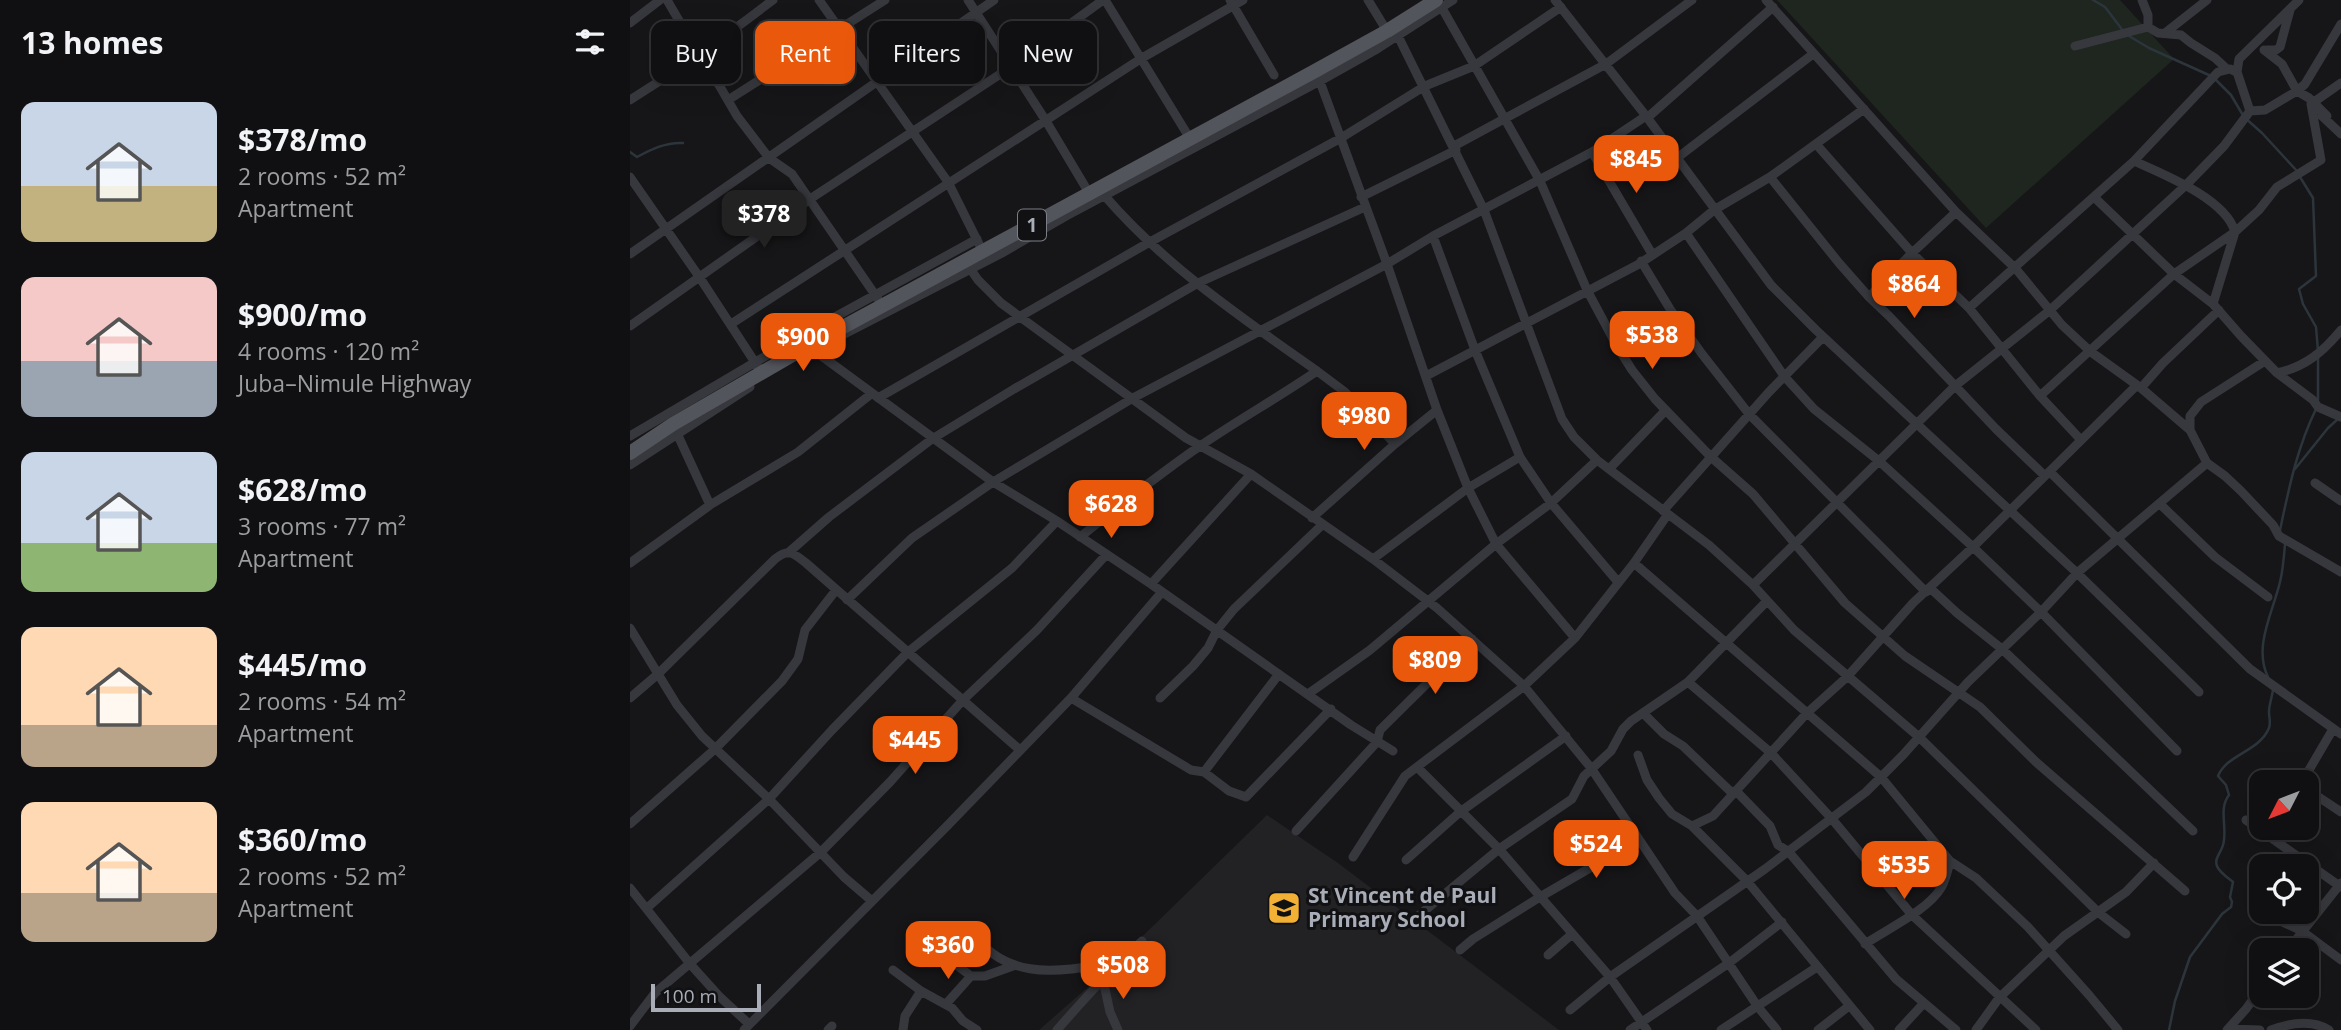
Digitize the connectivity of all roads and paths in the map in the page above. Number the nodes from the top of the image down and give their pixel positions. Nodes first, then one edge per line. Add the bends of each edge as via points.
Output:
1 (660, 0) edge
2 (667, 0) edge
3 (773, 0) edge
4 (819, 0) edge
5 (885, 0) edge
6 (968, 0) edge
7 (994, 0) edge
8 (1104, 0) edge
9 (1368, 0) edge
10 (1453, 0) edge
11 (1692, 0) edge
12 (2142, 0) edge
13 (2207, 0) edge
14 (2299, 0) edge
15 (1236, 2) edge
16 (1439, 4) edge
17 (1558, 4) edge
18 (1770, 4) edge
19 (2290, 9) junction
20 (976, 12) junction
21 (679, 21) edge
22 (833, 21) edge
23 (852, 21) edge
24 (963, 21) edge
25 (1075, 21) edge
26 (630, 23) edge
27 (741, 24) edge
28 (2341, 24) edge
29 (2148, 27) junction
30 (1393, 33) junction
31 (2165, 33) junction
32 (2075, 46) dead end
33 (999, 48) edge
34 (2248, 49) junction
35 (2264, 50) junction
36 (855, 52) edge
37 (1813, 54) junction
38 (1142, 58) junction
39 (1606, 64) junction
40 (1474, 66) junction
41 (2227, 69) junction
42 (869, 72) edge
43 (2237, 72) junction
44 (999, 75) edge
45 (1274, 75) dead end
46 (1317, 76) junction
47 (755, 83) edge
48 (2341, 83) edge
49 (655, 84) edge
50 (718, 84) edge
51 (873, 84) edge
52 (877, 84) edge
53 (1022, 84) edge
54 (1424, 86) junction
55 (2298, 91) junction
56 (630, 100) edge
57 (728, 100) junction
58 (2311, 104) junction
59 (1864, 109) junction
60 (2250, 111) junction
61 (1505, 117) junction
62 (1647, 117) junction
63 (1046, 121) junction
64 (912, 132) junction
65 (2341, 134) edge
66 (1189, 137) junction
67 (1341, 138) junction
68 (1816, 144) junction
69 (1455, 148) junction
70 (1592, 152) junction
71 (769, 158) junction
72 (1677, 158) junction
73 (2134, 161) junction
74 (630, 177) edge
75 (1770, 177) junction
76 (1540, 181) junction
77 (948, 183) junction
78 (2186, 185) junction
79 (1097, 194) junction
80 (1361, 197) junction
81 (2094, 197) junction
82 (810, 199) junction
83 (1365, 207) junction
84 (1484, 210) junction
85 (1714, 210) junction
86 (1956, 212) junction
87 (666, 231) junction
88 (2235, 232) junction
89 (1686, 233) junction
90 (2131, 234) junction
91 (1433, 236) junction
92 (1148, 243) junction
93 (980, 245) junction
94 (844, 251) junction
95 (1912, 253) junction
96 (630, 254) edge
97 (1651, 254) junction
98 (1641, 261) junction
99 (1387, 264) junction
100 (967, 266) junction
101 (2015, 269) junction
102 (2174, 274) junction
103 (700, 278) junction
104 (1198, 283) junction
105 (1587, 290) junction
106 (1869, 297) junction
107 (879, 301) junction
108 (2216, 307) junction
109 (1969, 309) junction
110 (2049, 310) junction
111 (1020, 316) junction
112 (731, 324) junction
113 (1526, 325) junction
114 (630, 326) edge
115 (2341, 330) edge
116 (1261, 331) junction
117 (1823, 337) junction
118 (811, 348) junction
119 (2001, 349) junction
120 (1475, 350) junction
121 (2091, 352) junction
122 (1072, 356) junction
123 (2265, 360) junction
124 (758, 367) junction
125 (1317, 371) junction
126 (2277, 373) junction
127 (1426, 376) junction
128 (1784, 376) junction
129 (1955, 386) junction
130 (2139, 386) junction
131 (874, 396) junction
132 (2040, 396) junction
133 (1133, 398) junction
134 (1437, 410) junction
135 (1666, 410) junction
136 (1749, 414) junction
137 (2341, 416) edge
138 (1916, 423) junction
139 (675, 429) junction
140 (2190, 430) junction
141 (932, 439) junction
142 (2081, 440) junction
143 (633, 443) edge
144 (1395, 444) junction
145 (1200, 446) junction
146 (1520, 457) junction
147 (1711, 457) junction
148 (1597, 460) junction
149 (1879, 461) junction
150 (2207, 463) junction
151 (630, 465) edge
152 (1610, 468) junction
153 (1251, 474) junction
154 (2048, 474) junction
155 (993, 482) junction
156 (2315, 483) dead end
157 (1468, 488) junction
158 (2341, 501) edge
159 (1551, 503) junction
160 (1838, 503) junction
161 (2160, 504) junction
162 (710, 505) junction
163 (2009, 510) junction
164 (1666, 512) junction
165 (1312, 518) junction
166 (1057, 521) junction
167 (1322, 525) junction
168 (1080, 537) junction
169 (2118, 538) junction
170 (1496, 544) junction
171 (1796, 544) junction
172 (1973, 547) junction
173 (788, 553) junction
174 (1106, 555) junction
175 (1373, 559) junction
176 (630, 563) edge
177 (1634, 563) junction
178 (2341, 572) edge
179 (2077, 573) junction
180 (1618, 582) junction
181 (1151, 584) junction
182 (1753, 585) junction
183 (836, 590) junction
184 (1928, 590) junction
185 (1163, 592) junction
186 (2268, 597) dead end
187 (847, 600) junction
188 (1428, 601) junction
189 (1767, 601) junction
190 (2041, 612) junction
191 (630, 628) edge
192 (1217, 630) junction
193 (1575, 638) junction
194 (1882, 638) junction
195 (1472, 639) junction
196 (1728, 644) junction
197 (2002, 649) junction
198 (908, 652) junction
199 (658, 674) junction
200 (1279, 674) junction
201 (1847, 677) junction
202 (1688, 682) junction
203 (1524, 686) junction
204 (2199, 692) dead end
205 (1959, 693) junction
206 (1308, 694) junction
207 (630, 698) edge
208 (1071, 698) junction
209 (1160, 698) dead end
210 (962, 701) junction
211 (1331, 709) junction
212 (1643, 713) junction
213 (1807, 713) junction
214 (2337, 732) edge
215 (1566, 736) junction
216 (1919, 737) junction
217 (1377, 742) junction
218 (715, 749) junction
219 (1020, 750) junction
220 (1393, 751) dead end
221 (2177, 751) dead end
222 (1771, 753) junction
223 (1638, 755) dead end
224 (1418, 768) junction
225 (1591, 768) junction
226 (2309, 770) edge
227 (1204, 772) junction
228 (1881, 777) junction
229 (1737, 792) junction
230 (2319, 798) edge
231 (769, 799) junction
232 (1460, 812) junction
233 (2341, 812) edge
234 (1832, 819) junction
235 (2246, 820) dead end
236 (630, 824) edge
237 (1692, 826) junction
238 (1296, 831) dead end
239 (2193, 831) dead end
240 (1637, 840) junction
241 (1499, 849) junction
242 (1788, 851) junction
243 (821, 852) junction
244 (1353, 857) dead end
245 (1406, 860) dead end
246 (1950, 862) junction
247 (2154, 863) junction
248 (1747, 881) junction
249 (2340, 885) edge
250 (630, 888) edge
251 (2185, 891) dead end
252 (1540, 897) junction
253 (872, 901) junction
254 (647, 908) junction
255 (2099, 912) junction
256 (1912, 915) junction
257 (1698, 916) junction
258 (1417, 917) dead end
259 (1782, 922) junction
260 (2286, 924) edge
261 (2301, 931) junction
262 (974, 934) dead end
263 (1571, 934) junction
264 (2126, 934) dead end
265 (929, 935) dead end
266 (2296, 938) edge
267 (1142, 941) dead end
268 (1865, 944) junction
269 (1461, 950) dead end
270 (2049, 950) junction
271 (1548, 955) dead end
272 (2341, 960) edge
273 (1729, 963) junction
274 (691, 965) junction
275 (1013, 966) junction
276 (1818, 967) junction
277 (893, 970) dead end
278 (971, 976) junction
279 (1106, 976) junction
280 (1610, 977) junction
281 (921, 991) junction
282 (1999, 998) junction
283 (1924, 1003) junction
284 (946, 1004) junction
285 (2249, 1005) edge
286 (1849, 1006) junction
287 (1758, 1007) junction
288 (1570, 1010) dead end
289 (630, 1026) edge
290 (1644, 1026) edge
291 (747, 1027) edge
292 (903, 1030) edge
293 (977, 1030) edge
294 (1057, 1030) edge
295 (1118, 1030) edge
296 (1630, 1030) edge
297 (1721, 1030) edge
298 (1777, 1030) edge
299 (1818, 1030) edge
300 (1870, 1030) edge
301 (1899, 1030) edge
302 (1956, 1030) edge
303 (1976, 1030) edge
304 (2036, 1030) edge
305 (2118, 1030) edge
306 (2227, 1030) edge
307 (2260, 1030) edge
308 (2271, 1030) edge
309 (2329, 1030) edge

1 - 26 street
2 - 21 street
3 - 27 street
4 - 22 street
5 - 23 street
6 - 20 street
7 - 20 street
8 - 25 street
8 - 38 street
9 - 30 street
10 - 16 street
11 - 39 street
12 - 29 street
13 - 31 street
14 - 19 street
15 - 38 street
15 - 45 street
16 - 30 main road, 1
16 - 40 street
17 - 39 street
17 - 40 street
18 - 37 street
18 - 62 street
19 - 34 street
19 - 35 street via 2280,47
20 - 24 street
20 - 33 street
28 - 55 street
29 - 31 street
29 - 32 street
30 - 46 main road, 1
30 - 54 street
31 - 41 street via 2181,35
34 - 35 street
34 - 43 street via 2239,59
35 - 55 street via 2282,64
36 - 42 street
37 - 59 street
37 - 72 street
38 - 63 street
38 - 66 street
39 - 61 street
39 - 62 street
40 - 54 street
40 - 61 street
41 - 43 street
41 - 73 street via 2218,72
43 - 60 street
44 - 64 street
46 - 66 main road, 1
46 - 67 street
46 - 79 street
47 - 57 street
48 - 58 street
49 - 56 street
50 - 57 street
51 - 71 street
52 - 64 street
53 - 63 street
54 - 67 street
54 - 69 street
55 - 58 street via 2327,116
55 - 60 street via 2265,110
57 - 71 street
58 - 65 street
58 - 88 street via 2321,160 2277,187 2266,204
59 - 68 street
59 - 86 street
60 - 78 street
61 - 69 street
61 - 76 street
62 - 70 street
62 - 72 street
63 - 77 street
63 - 79 street
64 - 77 street
64 - 82 street
66 - 79 main road, 1
67 - 80 street
67 - 92 street
68 - 75 street
68 - 95 street
69 - 80 street
69 - 84 street
70 - 76 street
70 - 97 street
71 - 82 street via 792,174
71 - 87 street
72 - 85 street
73 - 78 street
73 - 81 street
74 - 87 street
75 - 85 street
75 - 106 street
76 - 84 street
76 - 105 street
77 - 93 street
77 - 94 street
78 - 88 street via 2206,197 2233,224
78 - 90 street
79 - 92 street
79 - 93 main road, 1
79 - 100 street
80 - 83 street
81 - 90 street
81 - 101 street
82 - 94 street
82 - 103 street
83 - 99 street
83 - 104 street
84 - 91 street
84 - 113 street
85 - 89 street
85 - 117 street via 1771,285
86 - 95 street
86 - 101 street
87 - 96 street
87 - 103 street
88 - 102 street
88 - 108 street
89 - 97 street
89 - 128 street
90 - 102 street
90 - 110 street
91 - 99 street
91 - 120 street
92 - 104 street
92 - 111 street
93 - 100 main road, 1
93 - 107 street
94 - 107 street
94 - 112 street
95 - 106 street
95 - 109 street
97 - 98 street
98 - 105 street
98 - 136 street via 1694,343
99 - 116 street
99 - 127 street
100 - 107 main road, 1
100 - 111 street via 993,296
100 - 118 street
101 - 109 street
101 - 110 street
102 - 108 street
102 - 121 street
103 - 112 street
103 - 114 street
104 - 116 street
104 - 122 street
105 - 113 street
105 - 135 street via 1632,370
106 - 129 street
107 - 118 main road, 1
107 - 124 street
108 - 123 street
108 - 130 street
109 - 119 street
110 - 119 street
110 - 121 street
111 - 122 street
111 - 131 street
112 - 124 street
113 - 120 street
113 - 148 street via 1562,419
115 - 126 street via 2318,355
116 - 125 street
116 - 133 street
117 - 128 street
117 - 138 street
118 - 124 main road, 1
118 - 131 street
118 - 139 street
119 - 129 street
119 - 132 street
120 - 127 street
120 - 146 street
121 - 130 street
121 - 132 street
122 - 133 street
122 - 141 street
123 - 126 street
123 - 140 street via 2201,402 2190,416
124 - 139 main road, 1
124 - 143 street
125 - 144 street via 1345,392
125 - 145 street
126 - 137 street via 2318,407
127 - 134 street
128 - 136 street
128 - 149 street via 1814,408
129 - 138 street
129 - 154 street
130 - 140 street
130 - 142 street
131 - 141 street
131 - 162 street via 797,453
132 - 142 street
133 - 145 street
133 - 155 street
134 - 144 street
134 - 157 street
135 - 147 street
135 - 152 street
136 - 147 street
136 - 160 street
138 - 149 street
138 - 163 street
139 - 143 main road, 1
139 - 151 street
139 - 162 street
140 - 150 street
141 - 155 street
141 - 173 street
142 - 154 street
144 - 165 street
145 - 153 street
145 - 168 street
146 - 157 street
146 - 159 street
147 - 164 street
147 - 171 street via 1753,494
148 - 152 street
148 - 159 street
149 - 160 street
149 - 172 street
150 - 161 street
150 - 178 street via 2241,491 2279,536
152 - 164 street
153 - 165 street
153 - 181 street
154 - 163 street
154 - 169 street
155 - 166 street
155 - 187 street via 912,538
156 - 158 street
157 - 170 street
157 - 175 street
159 - 170 street
159 - 180 street
160 - 171 street
160 - 184 street
161 - 169 street
161 - 186 street via 2215,557
162 - 176 street
163 - 172 street
163 - 179 street
164 - 177 street
164 - 182 street
165 - 167 street
166 - 168 street
166 - 198 street via 1012,568
167 - 175 street
167 - 192 street via 1234,608
168 - 174 street
169 - 179 street
169 - 214 street via 2250,669
170 - 188 street
170 - 193 street
171 - 182 street
171 - 194 street via 1845,603
172 - 184 street
172 - 190 street
173 - 183 street
173 - 199 street via 775,559
174 - 181 street
174 - 210 street via 1037,631
175 - 188 street
177 - 180 street
177 - 196 street
179 - 190 street
179 - 204 street
180 - 193 street
181 - 185 street
182 - 189 street
183 - 187 street
183 - 218 street via 805,630 792,668
184 - 194 street
184 - 197 street
185 - 192 street
185 - 208 street
187 - 198 street
188 - 195 street
188 - 206 street
189 - 196 street
189 - 201 street
190 - 197 street
190 - 221 street
191 - 199 street
192 - 200 street
192 - 209 street via 1193,666
193 - 203 street
194 - 201 street
194 - 205 street
195 - 203 street
195 - 217 street via 1380,730
196 - 202 street
196 - 213 street
197 - 205 street
197 - 239 street
198 - 210 street
198 - 231 street
199 - 207 street
199 - 218 street via 690,723
200 - 206 street
200 - 227 street
201 - 213 street
201 - 216 street
202 - 212 street
202 - 222 street
203 - 215 street
203 - 224 street
205 - 216 street
205 - 247 street
206 - 211 street
208 - 219 street
208 - 227 street via 1191,770
210 - 219 street
210 - 243 street
211 - 217 street
211 - 227 street via 1246,797 1229,791
212 - 225 street via 1623,729 1611,751
212 - 229 street via 1730,791
213 - 222 street
213 - 228 street
214 - 226 street
215 - 225 street
215 - 232 street
216 - 228 street
216 - 255 street
217 - 220 street
217 - 238 street
218 - 231 street
218 - 236 street
219 - 253 street
222 - 229 street
222 - 234 street
223 - 237 street via 1659,797 1672,814
224 - 232 street
224 - 244 street via 1405,776
225 - 240 street
225 - 241 street via 1572,799
228 - 234 street
228 - 246 street
229 - 237 street via 1713,816
229 - 242 street via 1770,827 1778,845
230 - 233 street
231 - 243 street
231 - 254 street
232 - 241 street
232 - 245 street
234 - 242 street
234 - 256 street
235 - 249 street
237 - 248 street
240 - 252 street
240 - 257 street via 1675,893
241 - 252 street
241 - 258 street
242 - 248 street
242 - 268 street
243 - 253 street
243 - 274 street
246 - 256 street via 1939,891
246 - 270 street via 1976,878
247 - 251 street
247 - 255 street
248 - 257 street
248 - 259 street
249 - 261 street
250 - 254 street
252 - 263 street
252 - 269 street
253 - 291 street
254 - 274 street
255 - 264 street
255 - 270 street
256 - 268 street
256 - 282 street
257 - 273 street
257 - 280 street
259 - 273 street
259 - 276 street
260 - 261 street
261 - 266 street
261 - 272 street
262 - 275 street via 985,948
263 - 271 street
263 - 280 street
265 - 278 street via 950,961
267 - 279 street
268 - 283 street
270 - 282 street
270 - 305 street
273 - 287 street
273 - 290 street
274 - 289 street via 655,993
274 - 291 street
275 - 278 street
275 - 279 street via 1066,971 1097,965
276 - 286 street
276 - 287 street
277 - 281 street
278 - 284 street
279 - 294 street
279 - 295 street via 1110,1012
280 - 288 street
280 - 290 street
281 - 284 street
281 - 292 street via 905,1016
282 - 303 street
282 - 304 street
283 - 301 street
283 - 302 street
284 - 293 street
285 - 306 street
286 - 299 street
286 - 300 street
287 - 297 street
287 - 298 street
290 - 296 street
306 - 307 street
308 - 309 street via 2290,1023 2320,1024

